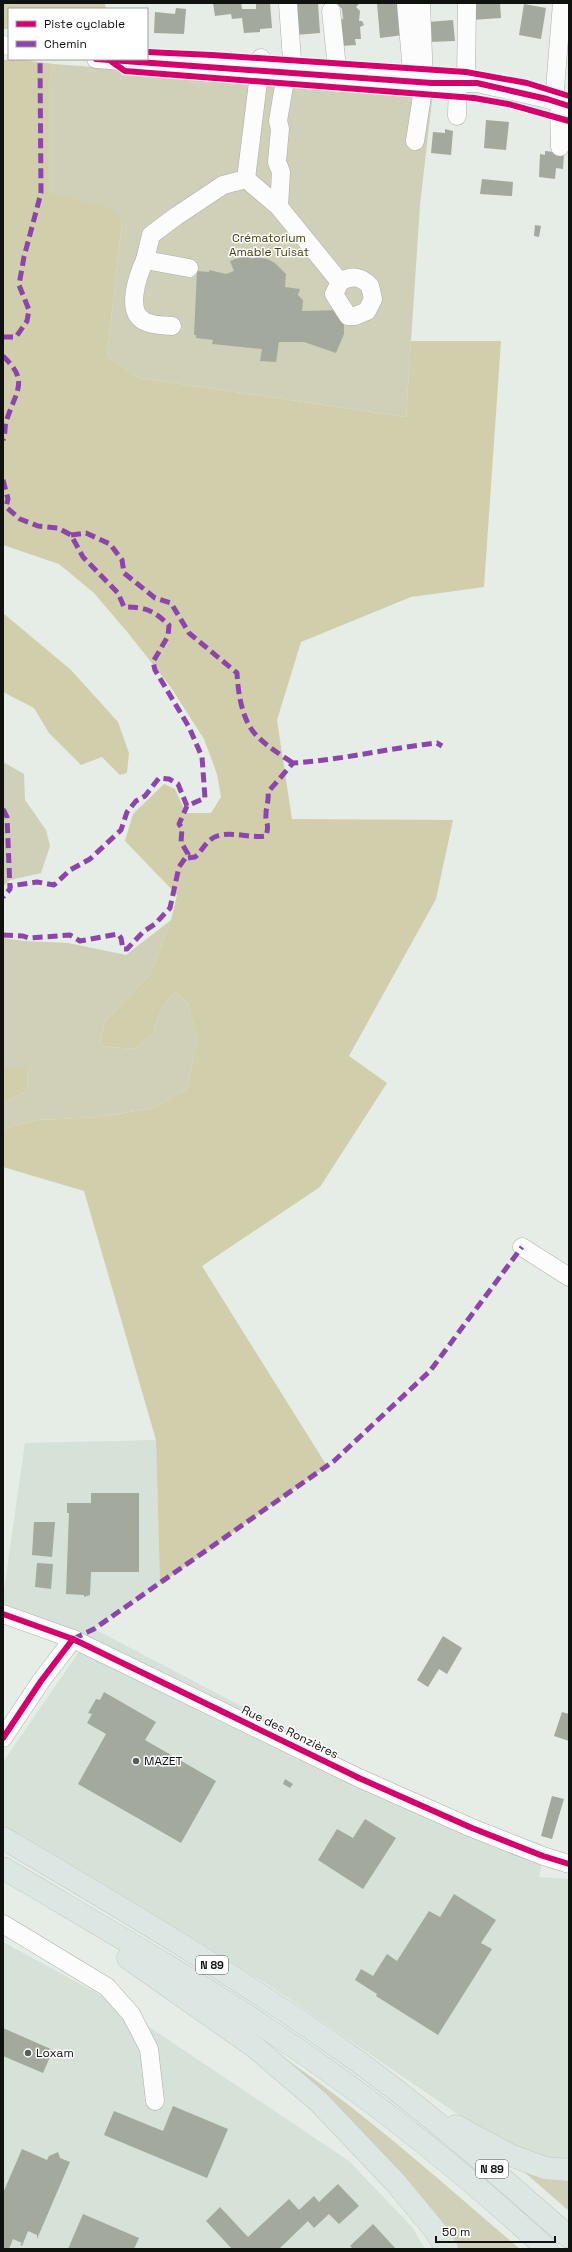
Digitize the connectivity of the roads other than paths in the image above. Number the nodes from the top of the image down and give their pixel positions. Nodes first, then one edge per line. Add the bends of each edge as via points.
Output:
1 (406, 3) edge
2 (421, 3) edge
3 (467, 3) edge
4 (288, 4) edge
5 (557, 5) edge
6 (331, 11) dead end
7 (124, 60) edge
8 (261, 65) junction
9 (290, 74) junction
10 (338, 77) junction
11 (418, 82) junction
12 (462, 83) junction
13 (557, 102) edge
14 (457, 116) dead end
15 (415, 141) dead end
16 (560, 147) dead end
17 (246, 180) junction
18 (279, 207) junction
19 (145, 260) junction
20 (189, 268) dead end
21 (340, 282) dead end
22 (172, 326) dead end
23 (522, 1247) dead end
24 (569, 1277) edge
25 (3, 1614) edge
26 (73, 1639) junction
27 (3, 1738) edge
28 (3, 1838) edge
29 (569, 1864) edge
30 (3, 1868) edge
31 (3, 1876) edge
32 (3, 1924) edge
33 (155, 2101) dead end
34 (414, 2104) junction
35 (569, 2170) edge
36 (569, 2237) edge
37 (447, 2249) edge
38 (547, 2249) edge

1 - 11 street
2 - 11 street
3 - 12 street
4 - 9 street
5 - 13 street
6 - 10 street
7 - 8 street
8 - 9 street
8 - 17 street
9 - 10 street
9 - 18 street via 278,121 280,129 277,162 281,172
10 - 11 street
11 - 12 street
11 - 15 street
12 - 13 street via 477,83
12 - 14 street
13 - 16 street
17 - 18 street
17 - 19 street via 223,185 151,235
18 - 21 street
19 - 20 street
19 - 22 street via 139,273 134,301 136,314 143,321
23 - 24 street
25 - 26 street, Rue des Ronzières
26 - 27 street
26 - 29 street, Rue des Ronzières via 359,1778 472,1828
28 - 34 highway, N 89 via 140,1919 266,2000 343,2051
30 - 38 highway, N 89 via 174,1968 270,2030 353,2089 451,2165
31 - 37 highway via 16,1887 190,1999 256,2048 319,2102 395,2182 434,2228
32 - 33 street via 107,1987 131,2014 149,2049
34 - 35 highway via 510,2155 545,2168
34 - 36 highway, N 89

